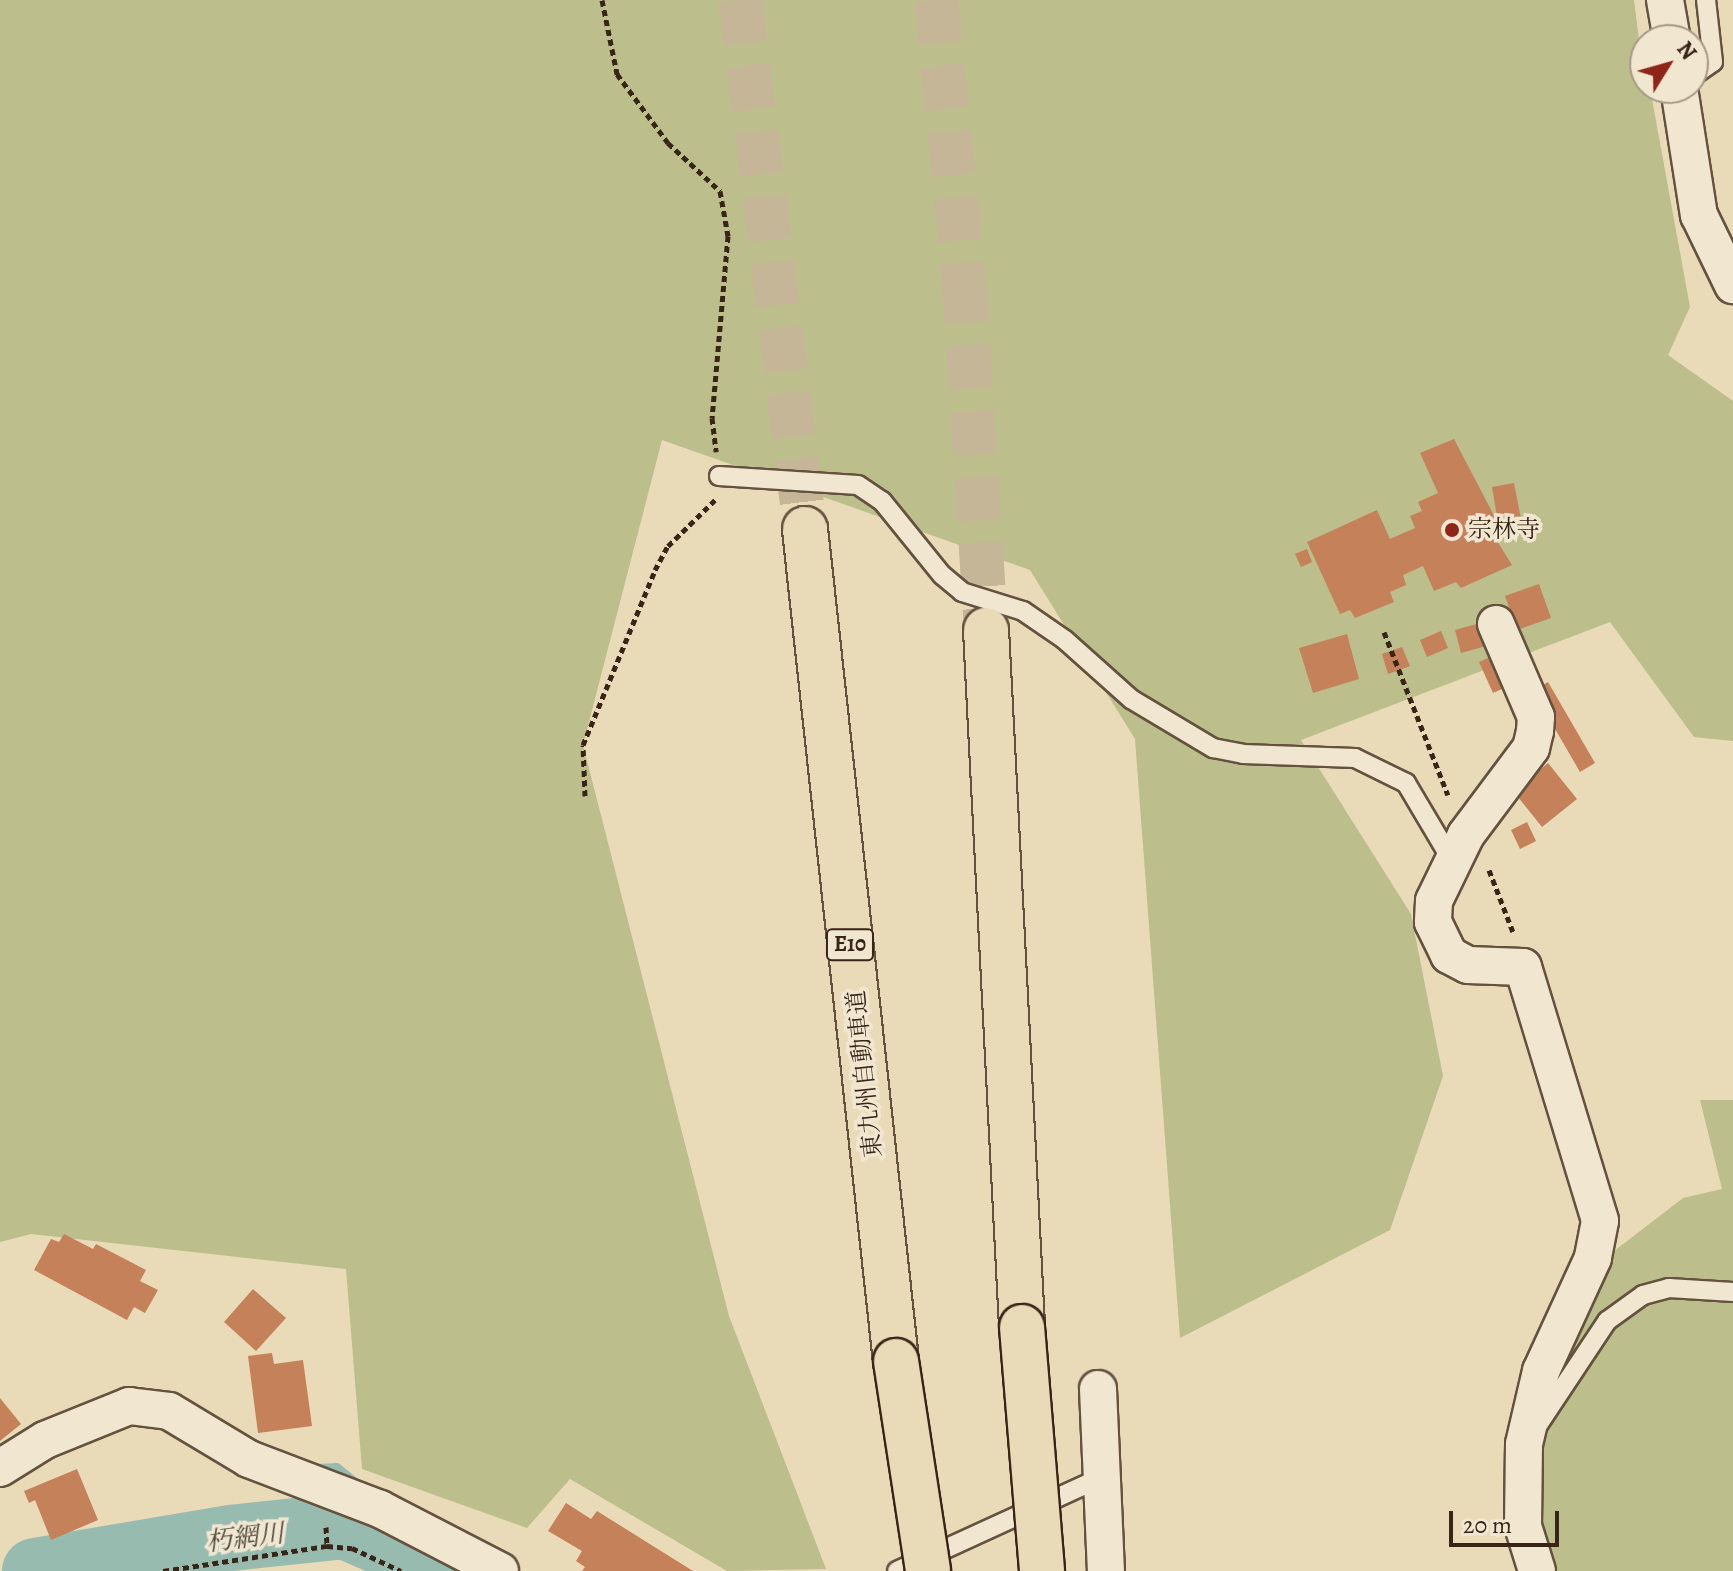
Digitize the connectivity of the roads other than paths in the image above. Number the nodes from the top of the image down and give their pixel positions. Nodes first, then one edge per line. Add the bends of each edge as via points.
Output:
1 (1665, 0) edge
2 (1706, 0) edge
3 (1669, 24) edge
4 (1709, 24) edge
5 (1709, 27) edge
6 (1709, 65) edge
7 (1682, 104) edge
8 (1729, 269) edge
9 (719, 476) road end
10 (805, 529) tunnel mouth
11 (1496, 624) dead end
12 (986, 630) tunnel mouth
13 (1453, 862) junction
14 (1733, 1292) edge
15 (1098, 1389) dead end
16 (1524, 1444) junction
17 (0, 1468) edge
18 (1100, 1478) junction
19 (500, 1571) edge
20 (897, 1571) edge
21 (928, 1571) edge
22 (1042, 1571) edge
23 (1106, 1571) edge
24 (1537, 1571) edge

1 - 3 street
2 - 4 lane
5 - 6 lane
7 - 8 street via 1699,215
9 - 13 lane via 858,485 882,501 962,592 1023,611 1065,640 1131,699 1213,748 1355,758 1406,783
10 - 21 highway, 東九州自動車道 / E10, bridge via 896,1361
11 - 13 street via 1536,717 1535,731 1531,748 1480,814
12 - 22 highway, bridge via 1022,1327
13 - 16 street via 1434,901 1437,936 1449,955 1468,965 1523,967 1600,1221 1593,1258 1541,1371
14 - 16 lane via 1669,1288 1643,1295 1607,1321
15 - 18 street
16 - 24 street via 1523,1526
17 - 19 street via 45,1440 129,1406 169,1411 249,1459 380,1509
18 - 20 lane
18 - 23 street

